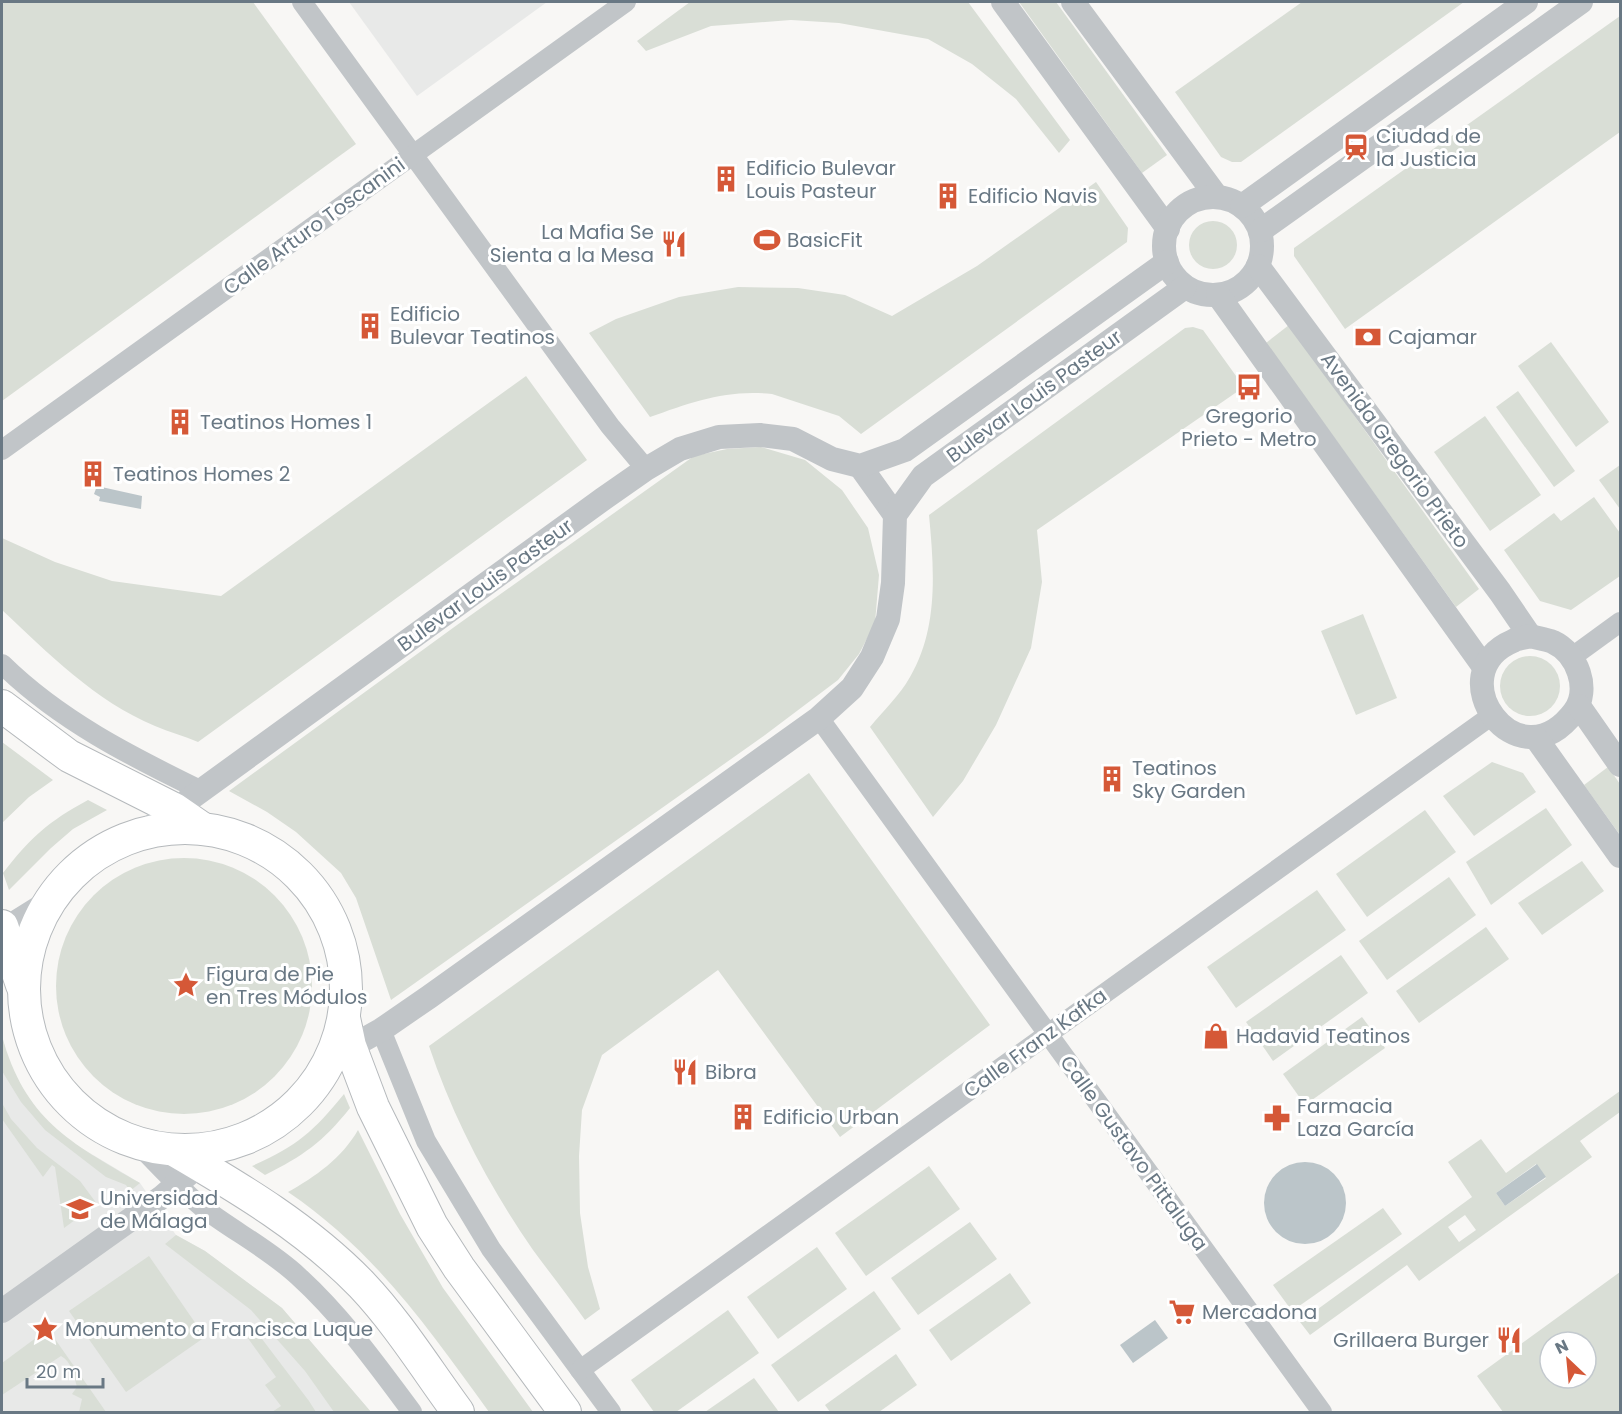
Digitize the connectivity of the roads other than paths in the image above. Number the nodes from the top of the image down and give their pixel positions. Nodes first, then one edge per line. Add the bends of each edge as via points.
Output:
1 (302, 2) edge
2 (626, 2) edge
3 (1003, 2) edge
4 (1073, 2) edge
5 (1526, 2) edge
6 (1581, 2) edge
7 (413, 156) junction
8 (1217, 197) junction
9 (1242, 206) junction
10 (1168, 229) junction
11 (1260, 231) junction
12 (1167, 262) junction
13 (1258, 266) junction
14 (1185, 287) junction
15 (1218, 295) junction
16 (2, 450) edge
17 (860, 466) junction
18 (646, 469) junction
19 (895, 515) junction
20 (1620, 622) edge
21 (1530, 636) junction
22 (1572, 657) junction
23 (2, 664) edge
24 (1485, 667) junction
25 (2, 706) edge
26 (1579, 706) junction
27 (1491, 716) junction
28 (819, 718) junction
29 (1536, 738) junction
30 (1620, 765) edge
31 (202, 791) junction
32 (174, 809) junction
33 (203, 829) junction
34 (140, 835) junction
35 (1620, 856) edge
36 (50, 901) junction
37 (2, 929) edge
38 (23, 988) junction
39 (381, 1030) junction
40 (1047, 1035) junction
41 (341, 1041) junction
42 (191, 1162) junction
43 (2, 1311) edge
44 (580, 1370) junction
45 (412, 1413) edge
46 (458, 1413) edge
47 (565, 1413) edge
48 (611, 1413) edge
49 (1322, 1413) edge

1 - 7 street
2 - 7 street, Calle Arturo Toscanini
3 - 10 street
4 - 8 street
5 - 9 street
6 - 11 street
7 - 16 street, Calle Arturo Toscanini
7 - 18 street via 610,426
8 - 9 street
8 - 10 street via 1187,205
9 - 11 street via 1254,217
10 - 12 street via 1164,245
11 - 13 street via 1263,249
12 - 14 street
12 - 17 street, Bulevar Louis Pasteur via 905,450
13 - 15 street via 1242,286
13 - 21 street, Avenida Gregorio Prieto
14 - 15 street
14 - 19 street, Bulevar Louis Pasteur via 923,476
15 - 24 street
17 - 18 street, Bulevar Louis Pasteur via 832,459 793,439 760,435 719,437 680,449
17 - 19 street
18 - 31 street, Bulevar Louis Pasteur
19 - 28 street via 888,619 872,657 852,688
20 - 22 street
21 - 22 street via 1553,642
21 - 24 street via 1497,651
22 - 26 street via 1580,673
23 - 31 street via 20,682 91,734
24 - 27 street via 1482,689
25 - 32 main road via 69,756
26 - 29 street via 1561,726
26 - 30 street
27 - 29 street via 1509,731
27 - 40 street, Calle Franz Kafka
28 - 39 street
28 - 40 street, Calle Gustavo Pittaluga
29 - 35 street
31 - 32 street, Bulevar Louis Pasteur
32 - 33 main road
32 - 34 street, Bulevar Louis Pasteur
33 - 34 main road via 171,829
33 - 41 main road via 237,837 269,852 297,873 320,900 336,931 345,965
34 - 36 main road via 89,860
36 - 37 street
36 - 38 main road via 30,942
37 - 38 main road
38 - 42 main road via 28,1029 43,1067 67,1100 99,1126
39 - 41 street
39 - 44 street via 426,1141 491,1249
40 - 44 street, Calle Franz Kafka
40 - 49 street, Calle Gustavo Pittaluga
41 - 42 main road via 318,1080 282,1118
41 - 47 main road via 432,1226
42 - 43 street
42 - 45 street via 202,1206 298,1276 338,1316
42 - 46 main road via 262,1202 317,1244 362,1286
44 - 48 street

